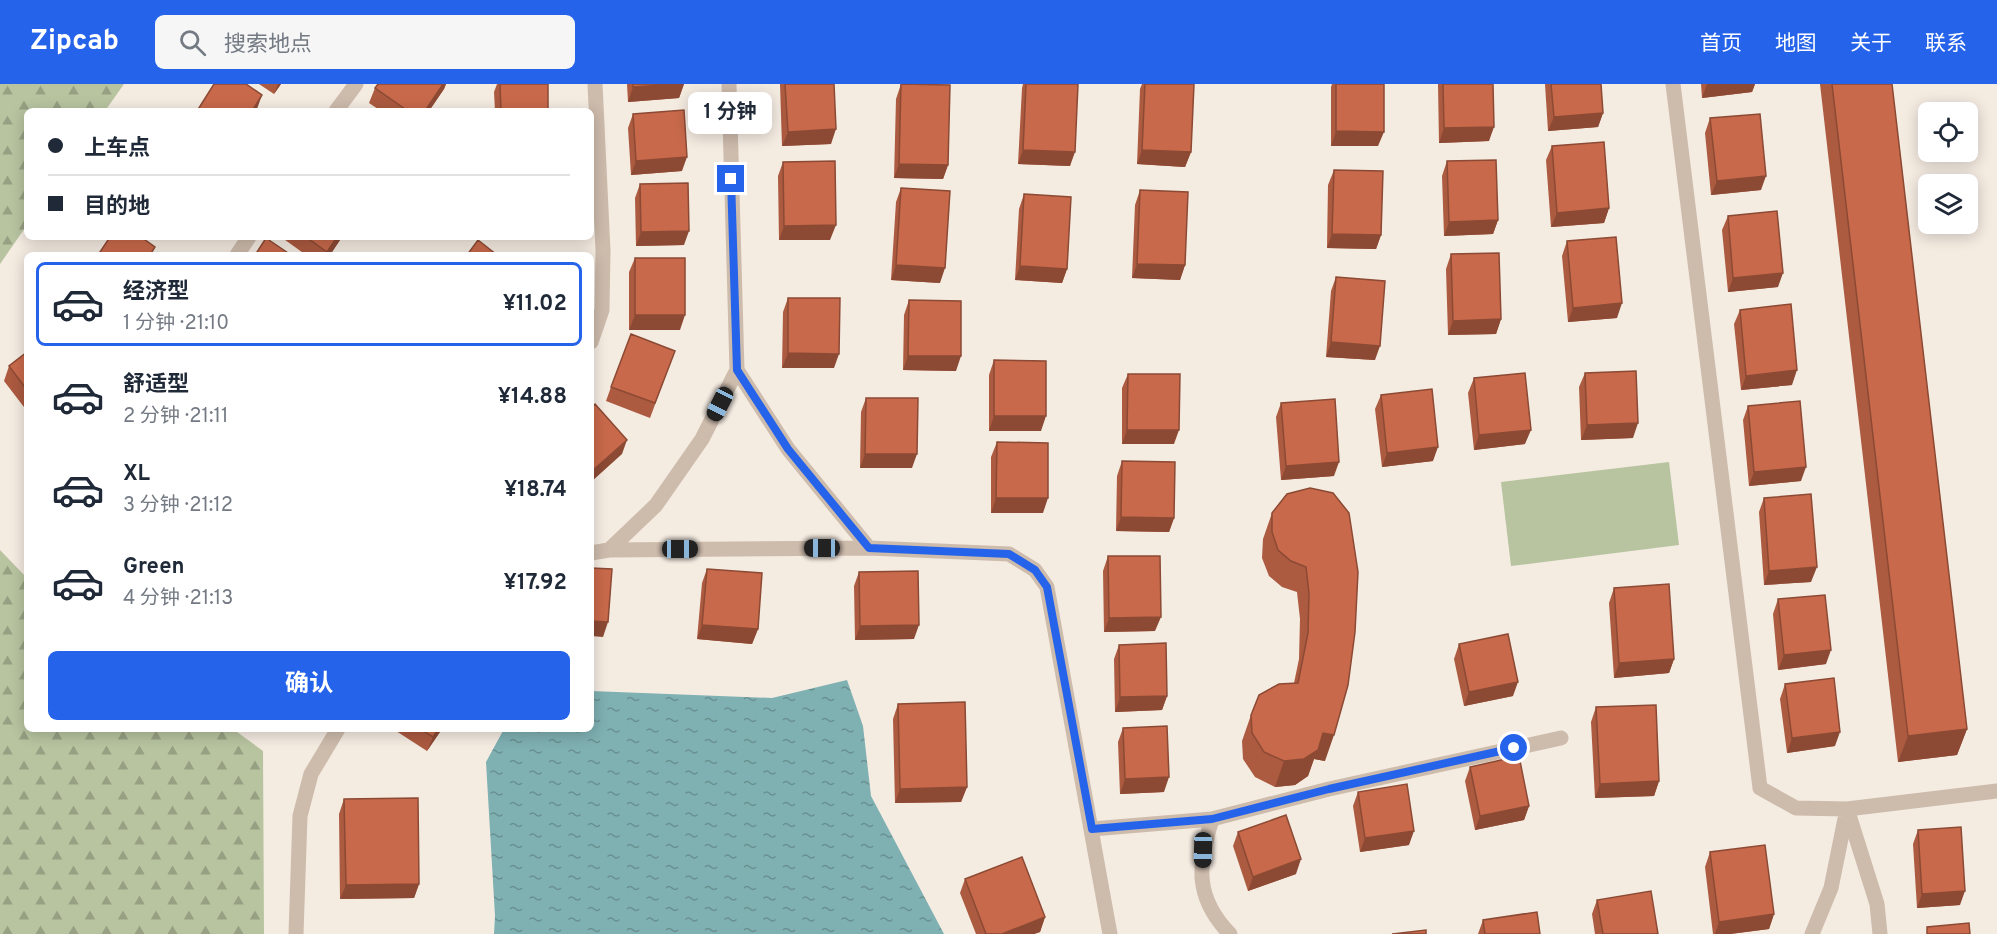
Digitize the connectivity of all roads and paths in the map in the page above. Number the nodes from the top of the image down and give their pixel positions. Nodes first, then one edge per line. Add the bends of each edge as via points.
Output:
1 (356, 84) edge
2 (595, 84) edge
3 (729, 84) edge
4 (1673, 84) edge
5 (338, 108) edge
6 (594, 333) edge
7 (737, 370) junction
8 (869, 548) junction
9 (609, 550) junction
10 (594, 552) edge
11 (336, 732) edge
12 (1561, 738) dead end
13 (1997, 791) edge
14 (1847, 809) junction
15 (1212, 819) junction
16 (1092, 829) junction
17 (296, 934) edge
18 (1110, 934) edge
19 (1230, 934) edge
20 (1812, 934) edge
21 (1880, 934) edge

1 - 5 lane
2 - 6 lane via 603,250 602,310
3 - 7 lane
4 - 14 lane via 1760,788 1796,808
7 - 8 lane via 788,449
7 - 9 lane via 702,439 656,505
8 - 9 lane
8 - 16 lane via 1009,554 1035,570 1047,587
9 - 10 lane
11 - 17 lane via 311,774 300,816
12 - 15 lane
13 - 14 lane
14 - 20 lane via 1831,888
14 - 21 lane via 1878,904
15 - 16 lane
15 - 19 lane via 1203,850 1202,884 1216,919
16 - 18 lane

